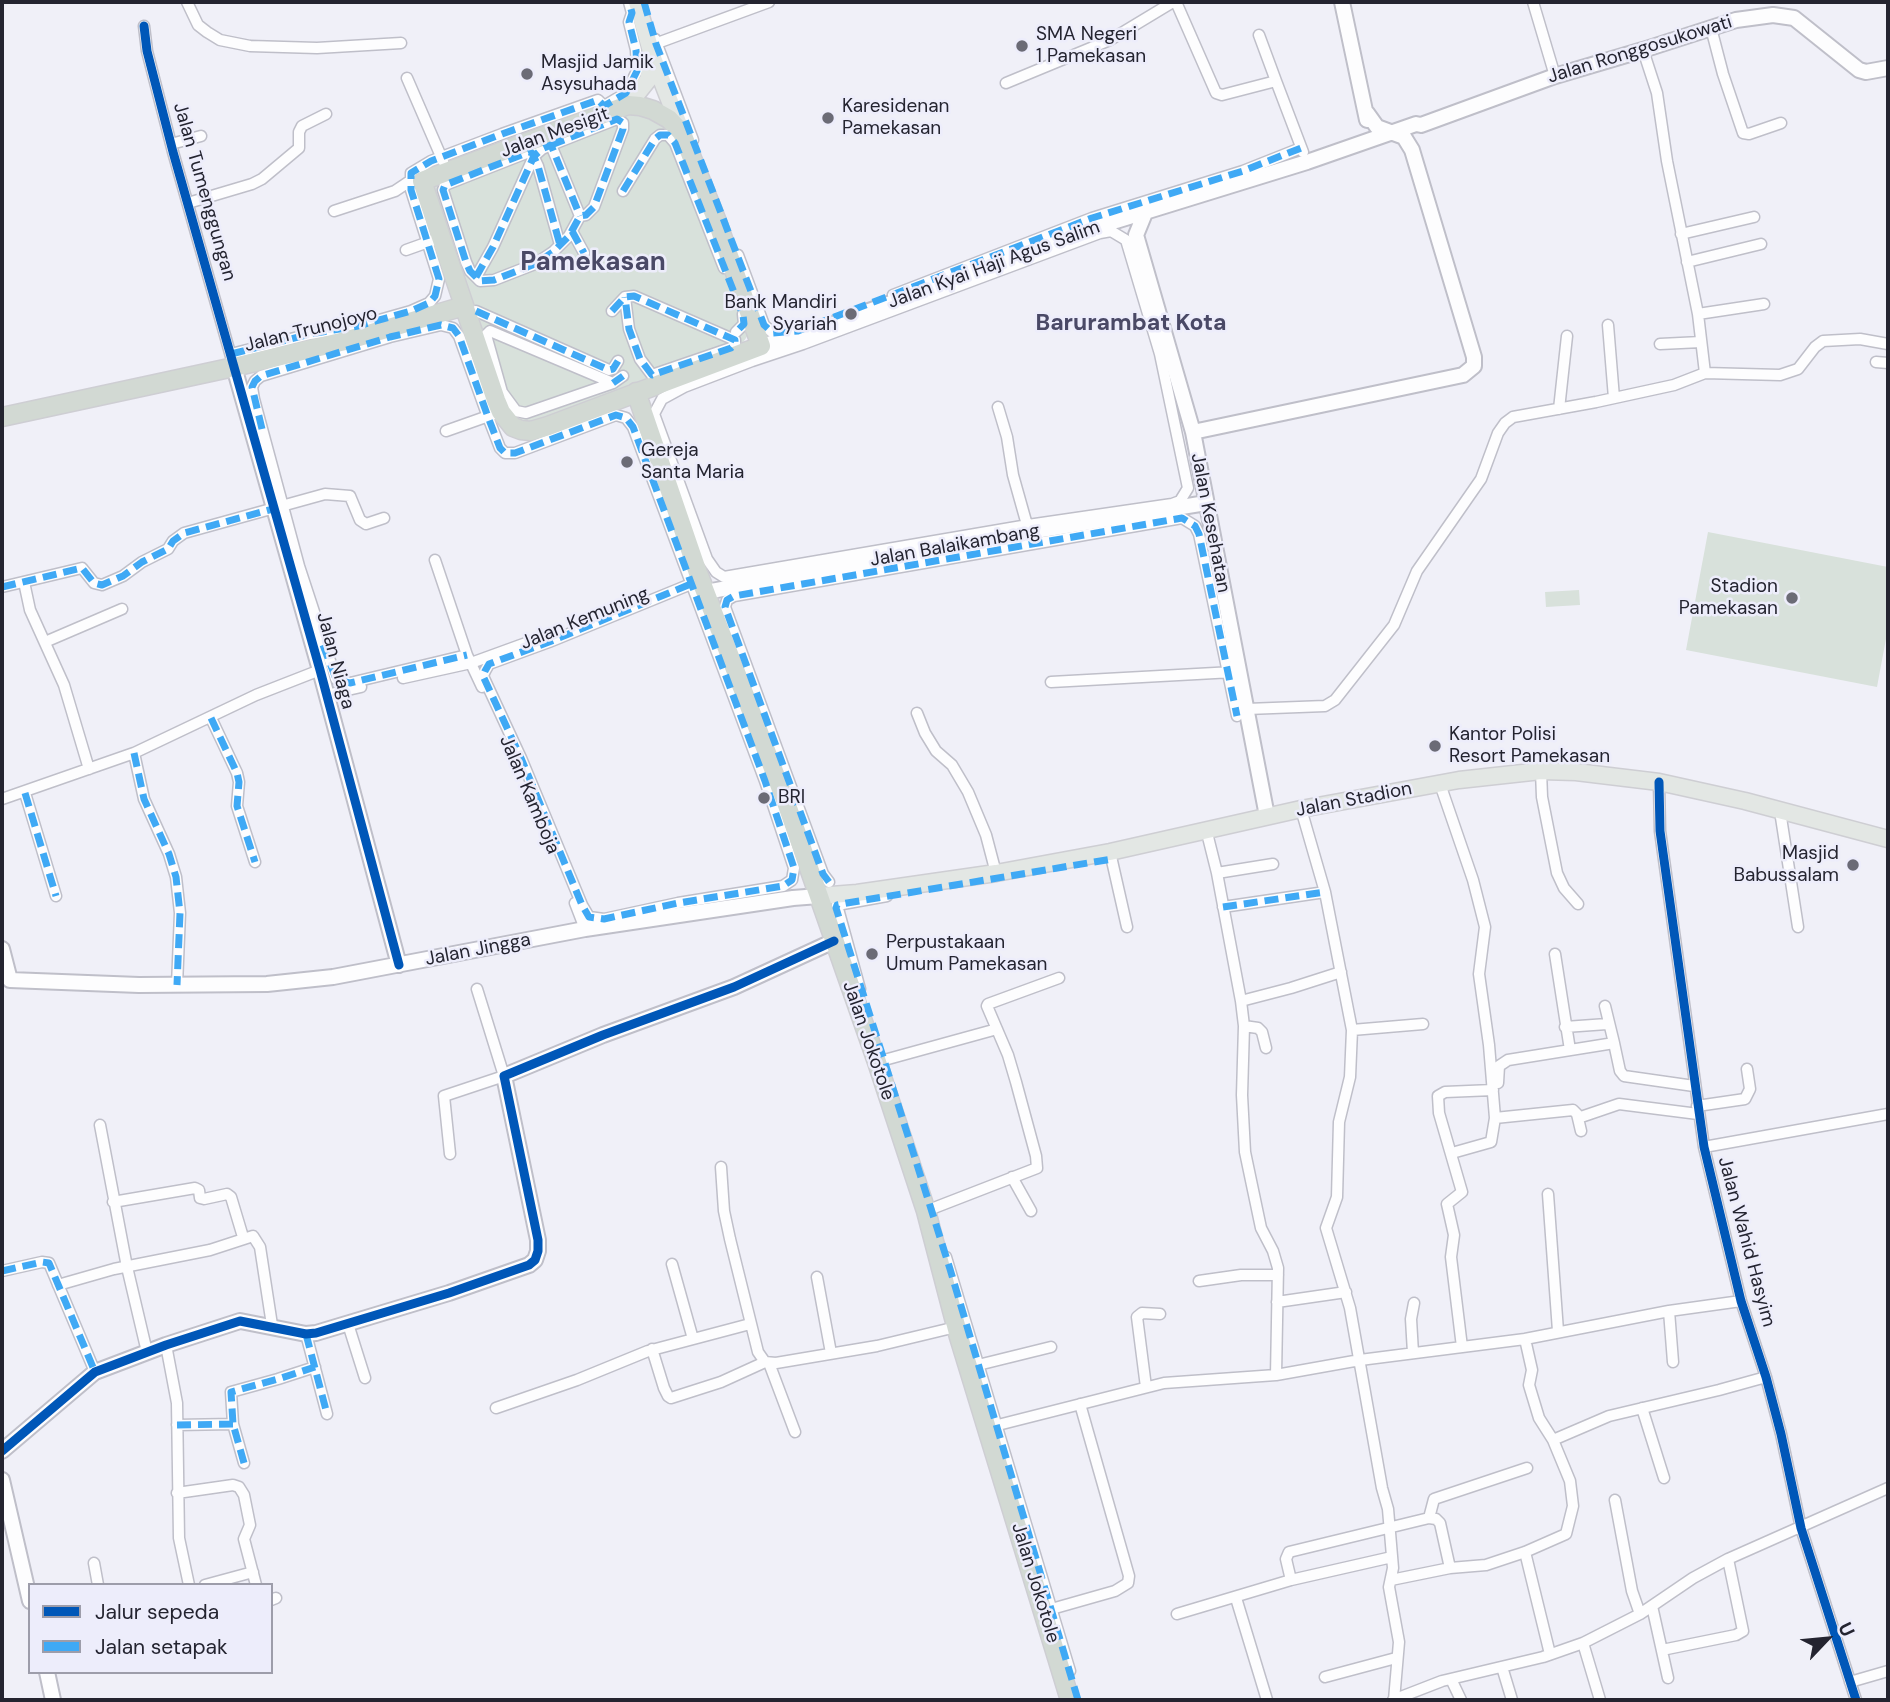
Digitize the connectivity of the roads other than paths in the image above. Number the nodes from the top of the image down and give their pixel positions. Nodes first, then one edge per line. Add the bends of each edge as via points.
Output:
1 (187, 2) edge
2 (769, 2) edge
3 (1175, 2) edge
4 (1342, 2) edge
5 (1533, 2) edge
6 (637, 3) edge
7 (144, 26) dead end
8 (1711, 28) junction
9 (1259, 34) dead end
10 (401, 43) dead end
11 (653, 49) junction
12 (1643, 50) junction
13 (1888, 68) edge
14 (1555, 76) junction
15 (407, 78) dead end
16 (1276, 82) junction
17 (1006, 83) dead end
18 (628, 106) junction
19 (1367, 113) junction
20 (327, 114) dead end
21 (1781, 122) dead end
22 (1421, 125) junction
23 (682, 133) junction
24 (1392, 133) junction
25 (201, 136) dead end
26 (171, 144) junction
27 (551, 145) junction
28 (1355, 146) junction
29 (1412, 150) junction
30 (1304, 155) junction
31 (495, 156) junction
32 (534, 156) junction
33 (442, 160) junction
34 (418, 177) junction
35 (624, 191) dead end
36 (188, 203) junction
37 (334, 211) dead end
38 (1145, 214) junction
39 (580, 216) junction
40 (1754, 217) dead end
41 (1116, 221) junction
42 (572, 231) junction
43 (1136, 234) junction
44 (1681, 234) junction
45 (434, 240) junction
46 (1761, 244) dead end
47 (560, 245) junction
48 (406, 250) dead end
49 (584, 253) dead end
50 (1687, 262) junction
51 (476, 277) junction
52 (625, 297) junction
53 (1764, 304) dead end
54 (470, 308) junction
55 (612, 311) dead end
56 (1698, 314) junction
57 (1608, 324) dead end
58 (736, 332) dead end
59 (1567, 336) dead end
60 (1701, 342) junction
61 (1660, 344) dead end
62 (1888, 344) edge
63 (761, 346) junction
64 (233, 361) junction
65 (618, 361) dead end
66 (1876, 362) dead end
67 (1888, 363) edge
68 (1706, 373) junction
69 (623, 376) dead end
70 (613, 383) junction
71 (636, 392) junction
72 (1614, 398) junction
73 (998, 407) dead end
74 (1559, 409) junction
75 (494, 414) junction
76 (2, 417) edge
77 (446, 431) dead end
78 (1193, 432) junction
79 (1206, 503) junction
80 (278, 507) junction
81 (384, 518) dead end
82 (1029, 529) junction
83 (435, 560) dead end
84 (696, 581) junction
85 (24, 582) junction
86 (2, 587) edge
87 (122, 609) dead end
88 (45, 642) junction
89 (469, 659) junction
90 (320, 670) junction
91 (1234, 672) junction
92 (1051, 682) dead end
93 (326, 695) junction
94 (917, 713) dead end
95 (211, 718) junction
96 (1246, 718) junction
97 (134, 752) junction
98 (89, 769) junction
99 (1541, 771) junction
100 (1659, 782) junction
101 (1440, 784) junction
102 (25, 793) junction
103 (2, 799) edge
104 (1301, 809) junction
105 (1780, 811) junction
106 (1267, 816) junction
107 (1206, 829) junction
108 (1888, 839) edge
109 (1111, 855) junction
110 (255, 862) dead end
111 (1273, 864) dead end
112 (996, 873) junction
113 (1217, 873) junction
114 (1325, 892) junction
115 (823, 894) junction
116 (56, 896) dead end
117 (1578, 904) dead end
118 (1223, 907) junction
119 (1127, 927) dead end
120 (1798, 927) dead end
121 (585, 929) junction
122 (834, 942) junction
123 (2, 949) edge
124 (1555, 954) dead end
125 (398, 965) junction
126 (1341, 972) junction
127 (1059, 978) dead end
128 (6, 980) edge
129 (177, 985) junction
130 (477, 989) dead end
131 (1241, 1001) junction
132 (1605, 1006) dead end
133 (1423, 1024) dead end
134 (1607, 1024) junction
135 (1244, 1027) junction
136 (1565, 1027) junction
137 (997, 1029) junction
138 (1352, 1030) junction
139 (1614, 1043) junction
140 (1266, 1048) dead end
141 (1570, 1050) junction
142 (881, 1062) junction
143 (1747, 1069) dead end
144 (504, 1076) junction
145 (1694, 1086) junction
146 (1493, 1090) junction
147 (1697, 1110) junction
148 (1498, 1114) junction
149 (1888, 1114) edge
150 (1578, 1118) junction
151 (100, 1125) dead end
152 (1581, 1131) dead end
153 (1704, 1147) junction
154 (1452, 1153) junction
155 (450, 1154) dead end
156 (721, 1167) dead end
157 (1012, 1177) junction
158 (1548, 1195) dead end
159 (113, 1202) junction
160 (929, 1211) junction
161 (1031, 1211) dead end
162 (243, 1237) junction
163 (671, 1264) dead end
164 (127, 1267) junction
165 (2, 1271) edge
166 (1278, 1275) junction
167 (817, 1277) dead end
168 (1199, 1281) dead end
169 (58, 1285) junction
170 (1346, 1292) junction
171 (1741, 1301) junction
172 (1277, 1303) junction
173 (1414, 1303) dead end
174 (1669, 1311) junction
175 (1160, 1314) dead end
176 (954, 1317) junction
177 (348, 1324) junction
178 (750, 1324) junction
179 (272, 1325) junction
180 (1558, 1331) junction
181 (306, 1334) junction
182 (693, 1339) junction
183 (1525, 1339) junction
184 (166, 1345) junction
185 (1051, 1347) dead end
186 (1462, 1347) junction
187 (652, 1349) junction
188 (830, 1349) junction
189 (147, 1352) junction
190 (1413, 1353) junction
191 (763, 1359) junction
192 (1360, 1360) junction
193 (1673, 1362) dead end
194 (973, 1366) junction
195 (315, 1367) junction
196 (95, 1372) junction
197 (1276, 1375) junction
198 (365, 1377) dead end
199 (1766, 1377) junction
200 (1146, 1387) junction
201 (1080, 1404) junction
202 (496, 1408) dead end
203 (1642, 1408) junction
204 (327, 1414) dead end
205 (233, 1424) junction
206 (177, 1425) junction
207 (992, 1427) junction
208 (795, 1432) dead end
209 (1553, 1440) junction
210 (2, 1451) edge
211 (244, 1463) dead end
212 (1527, 1468) dead end
213 (1664, 1478) dead end
214 (2, 1480) edge
215 (1888, 1488) edge
216 (177, 1493) junction
217 (1615, 1500) dead end
218 (1429, 1518) junction
219 (1389, 1528) junction
220 (1801, 1528) junction
221 (1525, 1552) junction
222 (1392, 1557) junction
223 (1728, 1559) junction
224 (94, 1563) dead end
225 (1450, 1568) junction
226 (253, 1572) junction
227 (1291, 1580) junction
228 (1391, 1580) junction
229 (97, 1583) edge
230 (189, 1583) edge
231 (212, 1583) edge
232 (256, 1583) edge
233 (28, 1592) edge
234 (1236, 1598) junction
235 (1652, 1606) junction
236 (1048, 1610) junction
237 (1177, 1614) dead end
238 (1640, 1614) junction
239 (1583, 1643) junction
240 (1662, 1650) junction
241 (1550, 1654) junction
242 (1396, 1658) junction
243 (1502, 1667) junction
244 (1888, 1671) edge
245 (50, 1674) edge
246 (1325, 1677) dead end
247 (1668, 1678) dead end
248 (1451, 1679) junction
249 (1850, 1682) junction
250 (1410, 1696) edge
251 (53, 1700) edge
252 (1070, 1700) edge
253 (1078, 1700) edge
254 (1267, 1700) edge
255 (1393, 1700) edge
256 (1461, 1700) edge
257 (1511, 1700) edge
258 (1600, 1700) edge
259 (1856, 1700) edge

1 - 10 street via 206,32 250,47
2 - 11 street
3 - 16 street via 1216,93
3 - 17 street via 1110,40
4 - 19 main road
5 - 14 street
6 - 11 main road
6 - 33 street via 629,22 637,71 625,93 604,106 598,100
7 - 26 street, Jalan Tumenggungan
8 - 12 main road, Jalan Ronggosukowati
8 - 13 main road, Jalan Ronggosukowati via 1746,17 1783,15 1794,18 1859,70
8 - 21 street via 1743,133
9 - 16 street
11 - 18 main road via 648,80
11 - 23 main road
11 - 30 street via 764,325 773,333 798,331 1092,218
12 - 14 main road, Jalan Ronggosukowati
12 - 44 street via 1657,93
14 - 22 main road, Jalan Ronggosukowati
15 - 33 street
16 - 30 street
18 - 23 highway, Jalan Mesigit via 653,110
18 - 31 highway, Jalan Mesigit
19 - 24 main road via 1377,127
19 - 28 main road via 1366,131
20 - 36 street via 302,126 299,148 262,179
22 - 24 main road, Jalan Ronggosukowati
22 - 29 main road via 1413,134
23 - 63 highway
24 - 28 main road, Jalan Kyai Haji Agus Salim
24 - 29 main road via 1404,137
25 - 26 street
26 - 36 street, Jalan Tumenggungan
27 - 32 street
27 - 39 street
27 - 39 street via 617,119 623,122 594,207
28 - 30 main road, Jalan Kyai Haji Agus Salim
29 - 78 main road via 1474,357 1470,372
30 - 38 main road, Jalan Kyai Haji Agus Salim
31 - 33 street via 488,146
31 - 34 highway, Jalan Mesigit
32 - 47 street
32 - 51 street
32 - 51 street via 528,152 443,186 466,262
33 - 34 street
34 - 37 street via 395,191
34 - 45 highway
35 - 58 street via 655,139 668,135 743,315 744,324
36 - 64 street, Jalan Tumenggungan
38 - 41 main road, Jalan Kyai Haji Agus Salim
38 - 43 main road
39 - 42 street
40 - 44 street
41 - 43 main road
41 - 63 main road, Jalan Kyai Haji Agus Salim
42 - 47 street
42 - 49 street
43 - 78 main road, Jalan Kesehatan
44 - 50 street
45 - 48 street
45 - 54 highway
45 - 64 street via 439,279 429,303 358,326 310,334
46 - 50 street
47 - 51 street via 536,264 494,280
50 - 56 street
52 - 52 street via 640,359 652,375 735,344 735,340 634,296
52 - 55 street
53 - 56 street
54 - 64 highway, Jalan Trunojoyo via 345,341
54 - 65 street via 609,370
54 - 75 highway
56 - 60 street
57 - 72 street
59 - 74 street
60 - 61 street
60 - 68 street
62 - 68 street via 1823,341 1798,369 1780,375
63 - 71 highway, Jalan Kyai Haji Agus Salim
64 - 76 highway, Jalan Trunojoyo
64 - 80 main road, Jalan Niaga
66 - 67 street
68 - 72 street
69 - 70 street
70 - 70 street via 526,413 516,411 502,392 486,335 490,331
71 - 75 highway, Jalan Kyai Haji Agus Salim via 531,431 513,427
71 - 84 highway, Jalan Jokotole
72 - 74 street
73 - 82 street
74 - 96 street via 1519,415 1505,423 1481,479 1418,571 1394,625 1335,700 1325,706
75 - 77 street
75 - 80 street via 459,336 453,328 441,325 261,376 253,387 254,399
75 - 84 street via 505,453 616,415 626,418
78 - 79 main road, Jalan Kesehatan
79 - 82 main road, Jalan Balaikambang
79 - 91 main road, Jalan Kesehatan
80 - 81 street via 345,494 352,498 362,523
80 - 85 street via 184,533 168,549 102,584 94,583 82,568
80 - 89 street via 336,679 350,683
80 - 90 main road, Jalan Niaga
82 - 82 street via 1172,504 1180,501 1188,488 1160,354 1132,254 1126,240 1111,231 684,387 669,394 654,414 707,559 724,577
82 - 84 main road, Jalan Balaikambang
83 - 89 street, Jalan Kamboja
84 - 84 street via 794,868 792,880 783,886 604,919 589,917 485,671 489,664
84 - 89 street, Jalan Kemuning
84 - 115 highway, Jalan Jokotole
85 - 86 street
85 - 88 street via 30,610
87 - 88 street
88 - 98 street via 64,685
89 - 93 street
89 - 121 street, Jalan Kamboja
90 - 93 main road, Jalan Niaga
90 - 95 street
91 - 92 street
91 - 96 main road, Jalan Kesehatan
91 - 115 street via 1199,534 1182,518 734,596 725,607 823,874
93 - 125 main road, Jalan Niaga
94 - 112 street via 936,751 952,765 968,792
95 - 97 street
95 - 110 street via 237,773 237,806
96 - 106 main road, Jalan Kesehatan
97 - 98 street
97 - 129 street via 144,799 176,877 180,913
98 - 102 street
99 - 100 main road, Jalan Stadion
99 - 101 main road, Jalan Stadion
99 - 117 street via 1557,873
100 - 105 main road, Jalan Stadion
100 - 145 street, Jalan Wahid Hasyim via 1660,831
101 - 104 main road, Jalan Stadion
101 - 146 street via 1474,880 1485,928 1479,974
102 - 103 street
102 - 116 street
104 - 106 main road, Jalan Stadion
104 - 114 street
105 - 108 main road, Jalan Stadion
105 - 120 street
106 - 107 main road, Jalan Stadion
107 - 109 main road, Jalan Stadion
107 - 113 street
109 - 112 main road, Jalan Stadion
109 - 119 street
109 - 142 street via 836,905
111 - 113 street
112 - 115 main road, Jalan Stadion
113 - 118 street
114 - 118 street
114 - 126 street
115 - 121 main road, Jalan Jingga
115 - 122 highway, Jalan Jokotole
118 - 131 street
121 - 125 main road, Jalan Jingga
122 - 142 highway, Jalan Jokotole
122 - 144 main road via 734,987
123 - 128 main road
124 - 136 street
125 - 129 main road, Jalan Jingga via 303,981
126 - 131 street
126 - 138 street
127 - 137 street via 988,1004
128 - 129 main road, Jalan Jingga
130 - 144 street
131 - 135 street
132 - 134 street
133 - 138 street
134 - 136 street
134 - 139 street
135 - 140 street via 1258,1028
135 - 166 street via 1245,1152 1261,1228
136 - 141 street
137 - 142 street
137 - 157 street via 1038,1165
138 - 170 street via 1350,1077 1339,1122 1337,1198 1326,1228
139 - 141 street
139 - 145 street via 1624,1076
141 - 148 street via 1503,1062 1497,1084
142 - 160 highway, Jalan Jokotole
143 - 147 street via 1750,1094 1745,1099
144 - 155 street via 443,1096
144 - 177 main road via 538,1240 535,1260
145 - 147 street, Jalan Wahid Hasyim
146 - 148 street
146 - 154 street via 1438,1096
147 - 150 street via 1619,1104
147 - 153 street, Jalan Wahid Hasyim
148 - 150 street via 1573,1110
148 - 154 street via 1492,1142
149 - 153 street
150 - 152 street
151 - 159 street
153 - 171 street, Jalan Wahid Hasyim
154 - 186 street via 1462,1192 1447,1204 1454,1235 1451,1257
156 - 178 street via 724,1211
157 - 160 street
157 - 161 street
158 - 180 street
159 - 162 street via 195,1188 204,1199 227,1194
159 - 164 street
160 - 176 highway, Jalan Jokotole
160 - 194 street
162 - 164 street via 210,1250
162 - 179 street via 253,1236 260,1247
163 - 182 street
164 - 169 street
164 - 189 street
165 - 169 street via 46,1261
166 - 168 street
166 - 172 street
167 - 188 street
169 - 196 street
170 - 172 street
170 - 192 street
171 - 174 street
171 - 199 street, Jalan Wahid Hasyim
172 - 197 street
173 - 190 street
174 - 180 street
174 - 193 street
175 - 200 street via 1137,1317
176 - 188 street via 877,1346
176 - 194 highway, Jalan Jokotole
177 - 181 main road
177 - 198 street
178 - 182 street
178 - 191 street
179 - 181 main road
179 - 184 main road via 240,1321
180 - 183 street
181 - 195 street
182 - 187 street
183 - 186 street
183 - 209 street via 1539,1418
184 - 189 main road
184 - 206 street
185 - 194 street
186 - 190 street
187 - 191 street via 671,1398 721,1382
187 - 202 street
188 - 191 street
189 - 196 main road
190 - 192 street
191 - 208 street
192 - 197 street
192 - 219 street
194 - 207 highway, Jalan Jokotole
195 - 204 street
195 - 205 street via 231,1392
196 - 210 main road
197 - 200 street
199 - 203 street
199 - 220 street, Jalan Wahid Hasyim
200 - 201 street
201 - 207 street
201 - 236 street via 1128,1583
203 - 209 street via 1609,1416
203 - 213 street
205 - 206 street
205 - 211 street
206 - 216 street
207 - 236 highway, Jalan Jokotole
209 - 221 street via 1570,1481 1569,1526 1566,1534
212 - 218 street via 1434,1499
214 - 233 main road
215 - 220 street
216 - 226 street via 239,1487 250,1525 244,1539
216 - 230 street via 179,1538
217 - 238 street
218 - 219 street
218 - 225 street via 1440,1523
219 - 222 street
219 - 227 street via 1287,1553
220 - 223 street
220 - 249 street, Jalan Wahid Hasyim
221 - 225 street via 1486,1565
221 - 241 street
222 - 227 street
222 - 228 street
223 - 235 street
223 - 240 street via 1743,1632
224 - 229 street
225 - 228 street
226 - 231 street
226 - 232 street
227 - 234 street
228 - 242 street via 1399,1642
234 - 237 street
234 - 254 street
235 - 238 street
235 - 240 street
236 - 252 highway, Jalan Jokotole
236 - 253 street
238 - 239 street
239 - 241 street
239 - 258 street
240 - 247 street
241 - 243 street
242 - 246 street
242 - 255 street
243 - 248 street
243 - 257 street
244 - 249 street
245 - 251 main road
248 - 250 street
248 - 256 street
249 - 259 street, Jalan Wahid Hasyim
250 - 255 street

